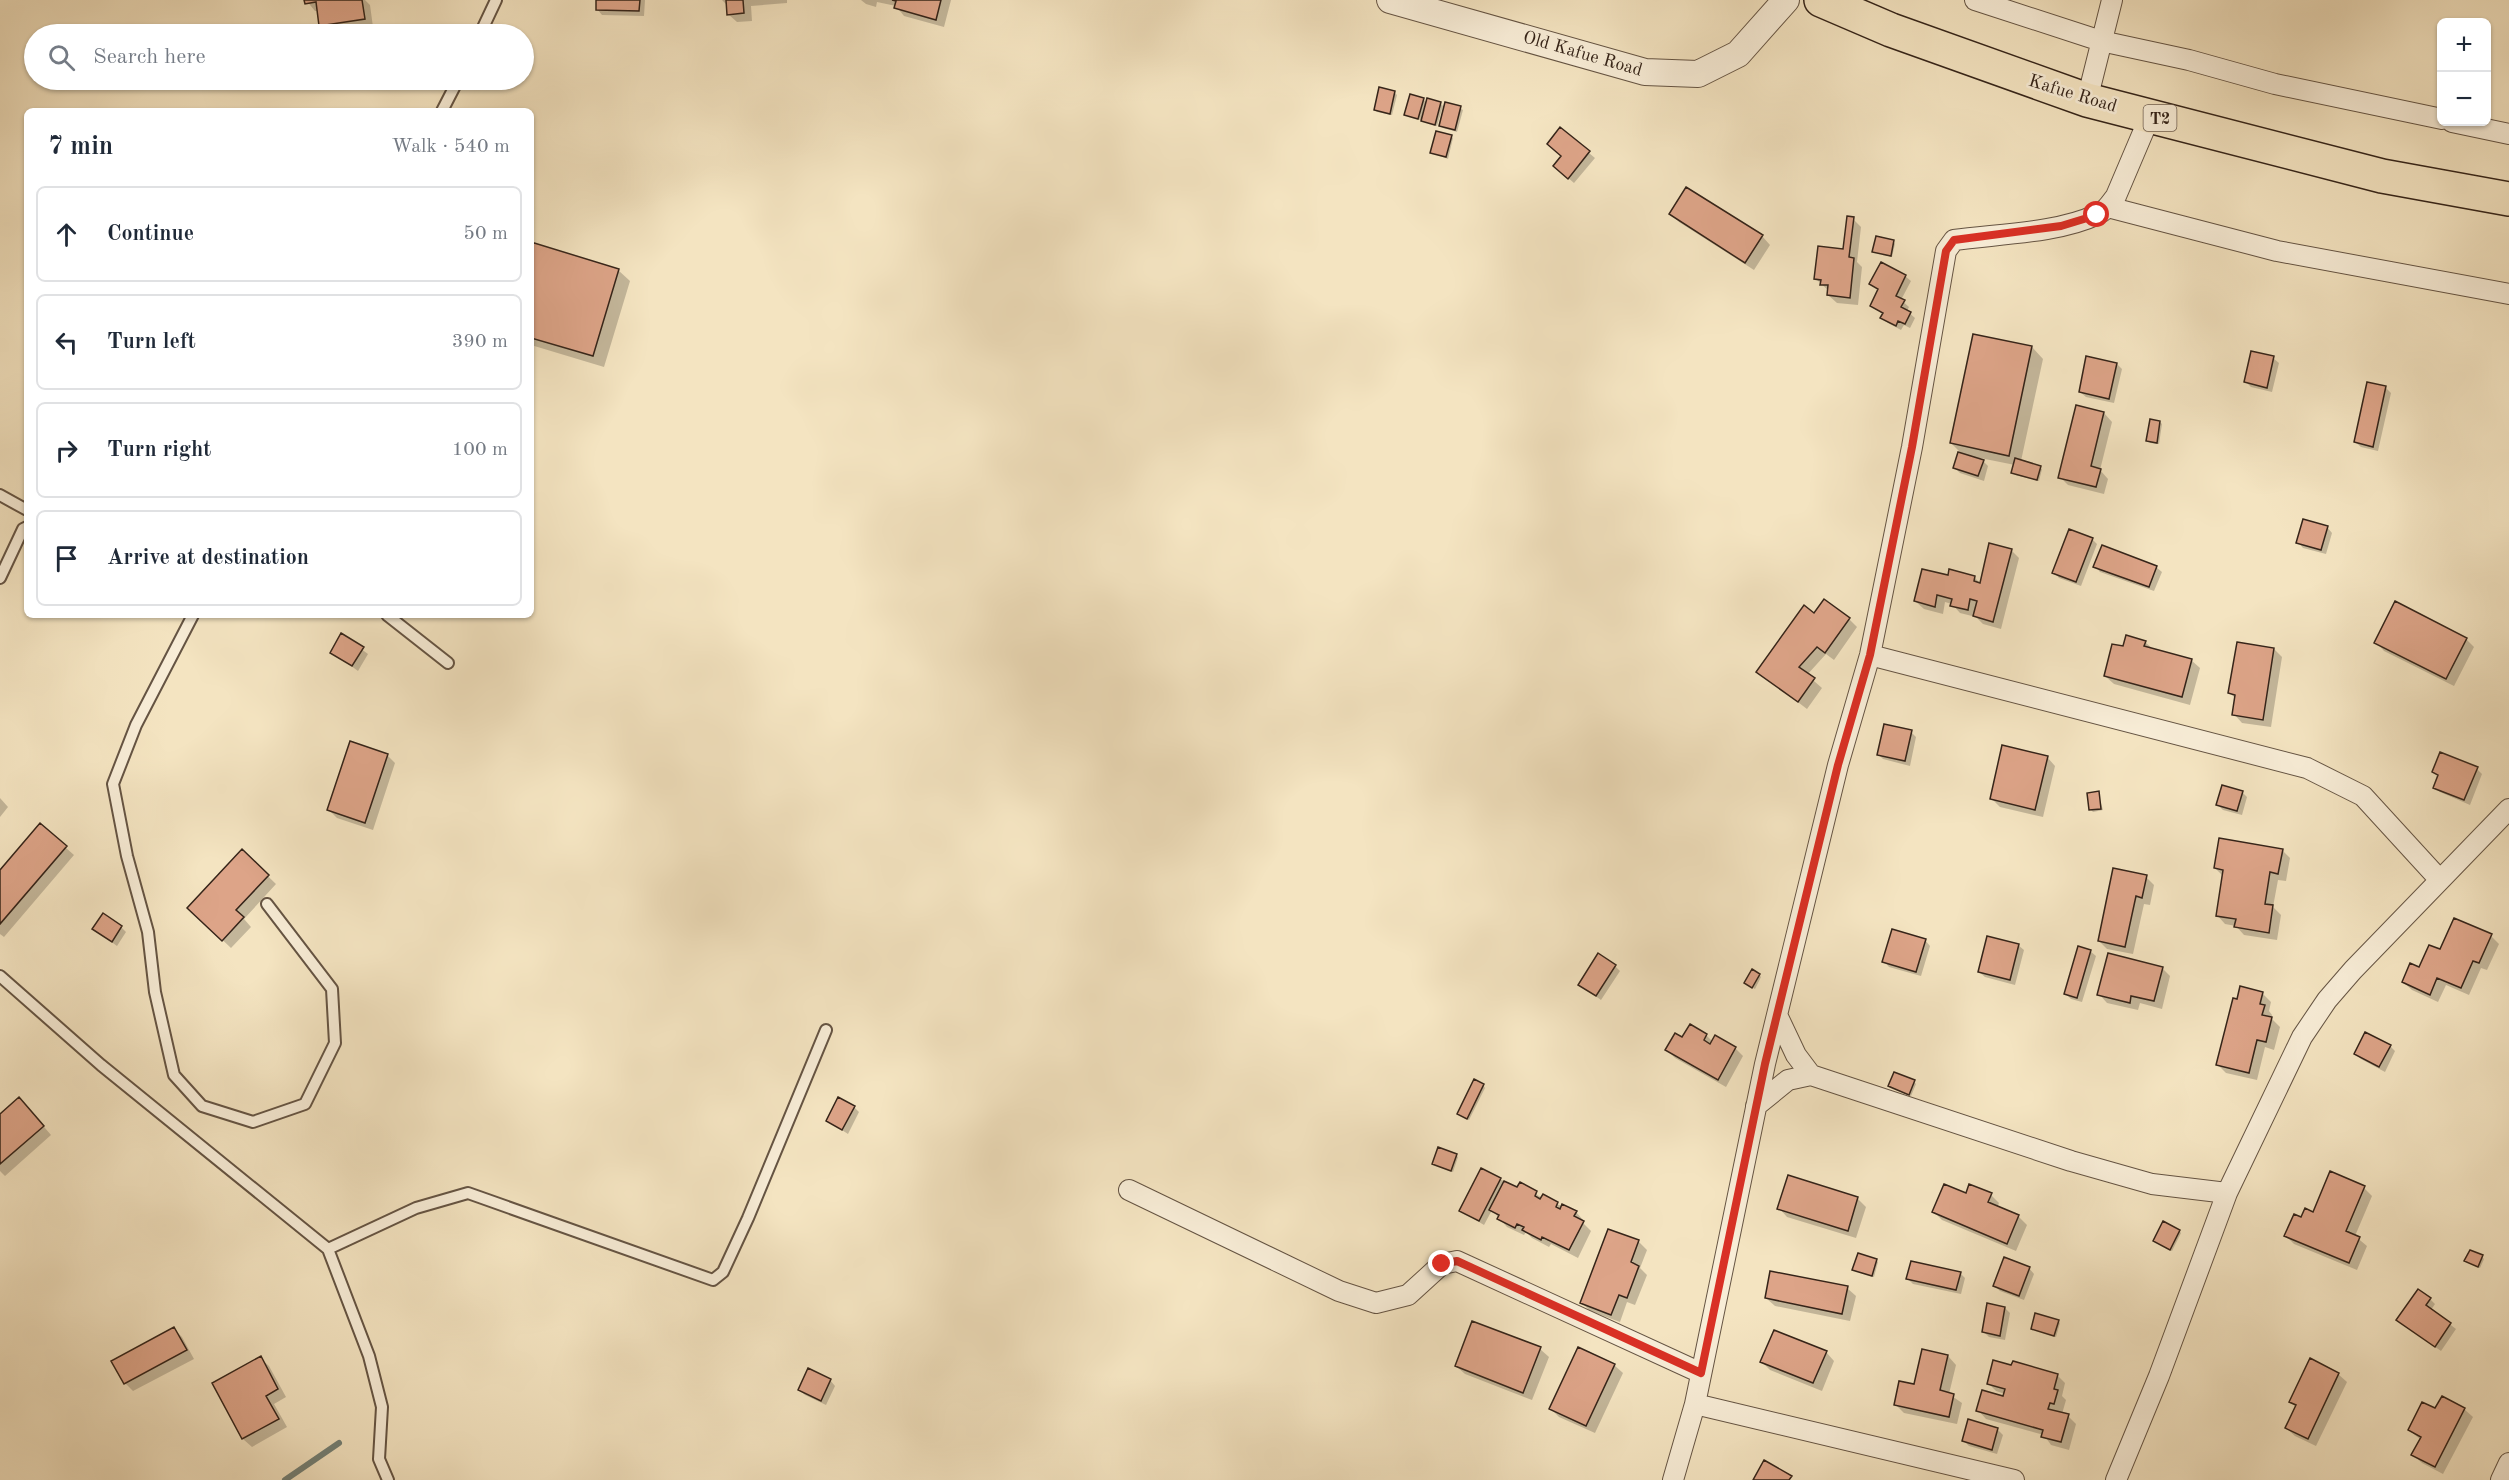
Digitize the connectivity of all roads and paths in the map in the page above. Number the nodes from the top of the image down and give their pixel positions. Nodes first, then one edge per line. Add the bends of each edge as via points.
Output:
1 (496, 0) edge
2 (1390, 0) edge
3 (1786, 0) edge
4 (1821, 0) edge
5 (1975, 0) edge
6 (2112, 0) edge
7 (485, 24) edge
8 (2101, 41) junction
9 (453, 90) edge
10 (2087, 100) junction
11 (444, 108) edge
12 (2150, 116) junction
13 (2437, 118) edge
14 (2471, 126) edge
15 (2509, 134) edge
16 (2509, 199) edge
17 (2108, 207) junction
18 (2509, 294) edge
19 (0, 495) edge
20 (24, 508) edge
21 (24, 528) edge
22 (0, 578) edge
23 (191, 618) edge
24 (391, 618) edge
25 (1870, 655) junction
26 (448, 663) dead end
27 (2509, 808) edge
28 (2439, 879) junction
29 (267, 904) dead end
30 (0, 976) edge
31 (1778, 1017) junction
32 (826, 1030) dead end
33 (1811, 1075) junction
34 (1755, 1106) junction
35 (1129, 1190) dead end
36 (2228, 1193) junction
37 (328, 1250) junction
38 (1701, 1373) junction
39 (1695, 1404) junction
40 (2509, 1462) edge
41 (388, 1480) edge
42 (1673, 1480) edge
43 (2014, 1480) edge
44 (2116, 1480) edge
45 (2501, 1480) edge

1 - 7 lane
2 - 3 street, Old Kafue Road via 1645,72 1698,74 1738,54
4 - 10 highway, Kafue Road / T2 via 1891,30
5 - 8 street
6 - 8 street
8 - 10 street
8 - 13 street via 2190,60 2274,84
9 - 11 lane
10 - 12 highway, Kafue Road / T2
12 - 16 highway, Kafue Road / T2 via 2382,176
12 - 17 street
14 - 15 street
17 - 18 street via 2277,251
17 - 25 street via 2097,215 2061,226 1950,243
19 - 20 lane
21 - 22 lane
23 - 29 lane via 136,724 112,784 148,932 155,992 174,1075 202,1106 253,1122 305,1104 335,1043 332,989
24 - 26 lane
25 - 28 street via 2307,768 2363,796
25 - 31 street via 1822,826
27 - 28 street
28 - 36 street via 2353,969 2302,1037
30 - 37 lane via 101,1065
31 - 33 street
31 - 34 street
32 - 37 lane via 748,1218 723,1272 713,1280 468,1193 416,1208
33 - 34 street via 1788,1080
33 - 36 street via 2152,1184
34 - 38 street
35 - 38 street via 1339,1291 1376,1303 1408,1295 1442,1264 1457,1261
36 - 44 street
37 - 41 lane via 369,1356 382,1407 379,1458
38 - 39 street
39 - 42 street
39 - 43 street
40 - 45 street

